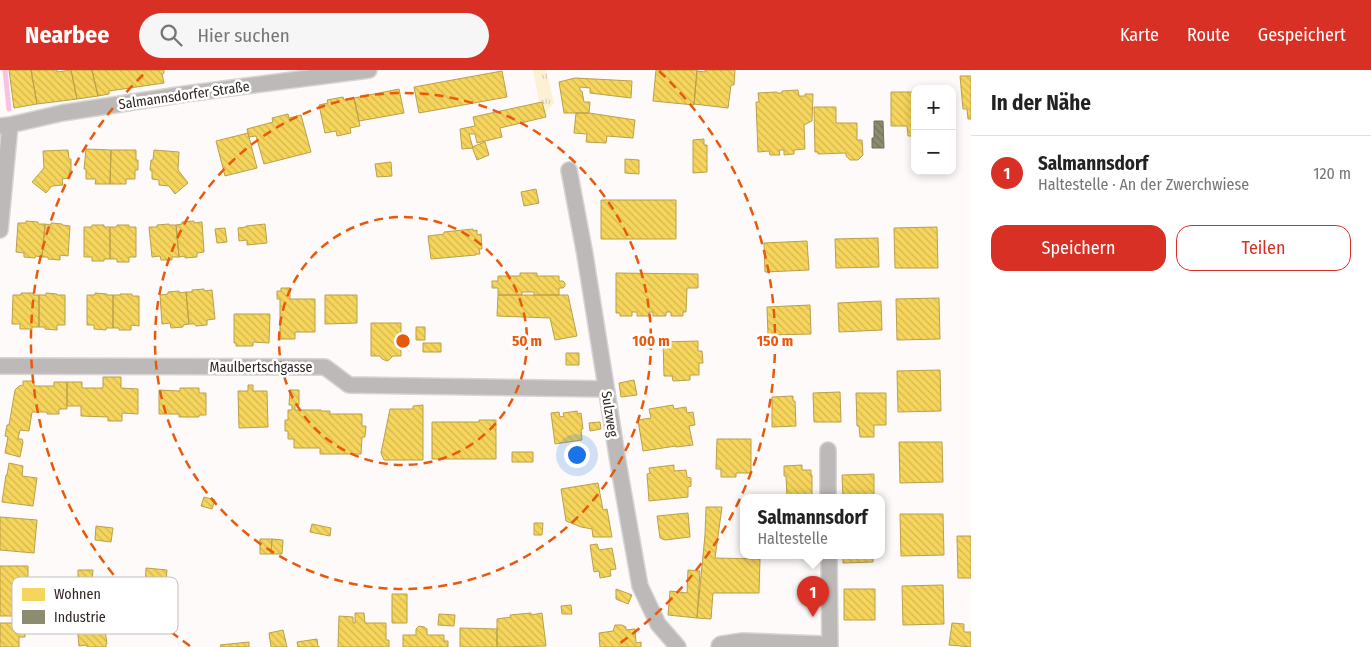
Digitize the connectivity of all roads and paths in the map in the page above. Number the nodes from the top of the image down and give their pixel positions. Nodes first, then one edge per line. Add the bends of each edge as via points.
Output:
1 (369, 70) edge
2 (5, 126) edge
3 (570, 170) dead end
4 (0, 230) edge
5 (0, 366) edge
6 (606, 389) junction
7 (828, 450) dead end
8 (828, 494) edge
9 (829, 559) edge
10 (678, 647) edge
11 (722, 647) edge
12 (822, 647) edge
13 (830, 647) edge

1 - 2 street, Salmannsdorfer Straße via 185,94
2 - 4 street
3 - 6 street, Sulzweg
5 - 6 street, Maulbertschgasse via 324,368 349,385
6 - 10 street, Sulzweg via 640,586 658,624
7 - 8 street
9 - 13 street
11 - 12 main road via 742,644

